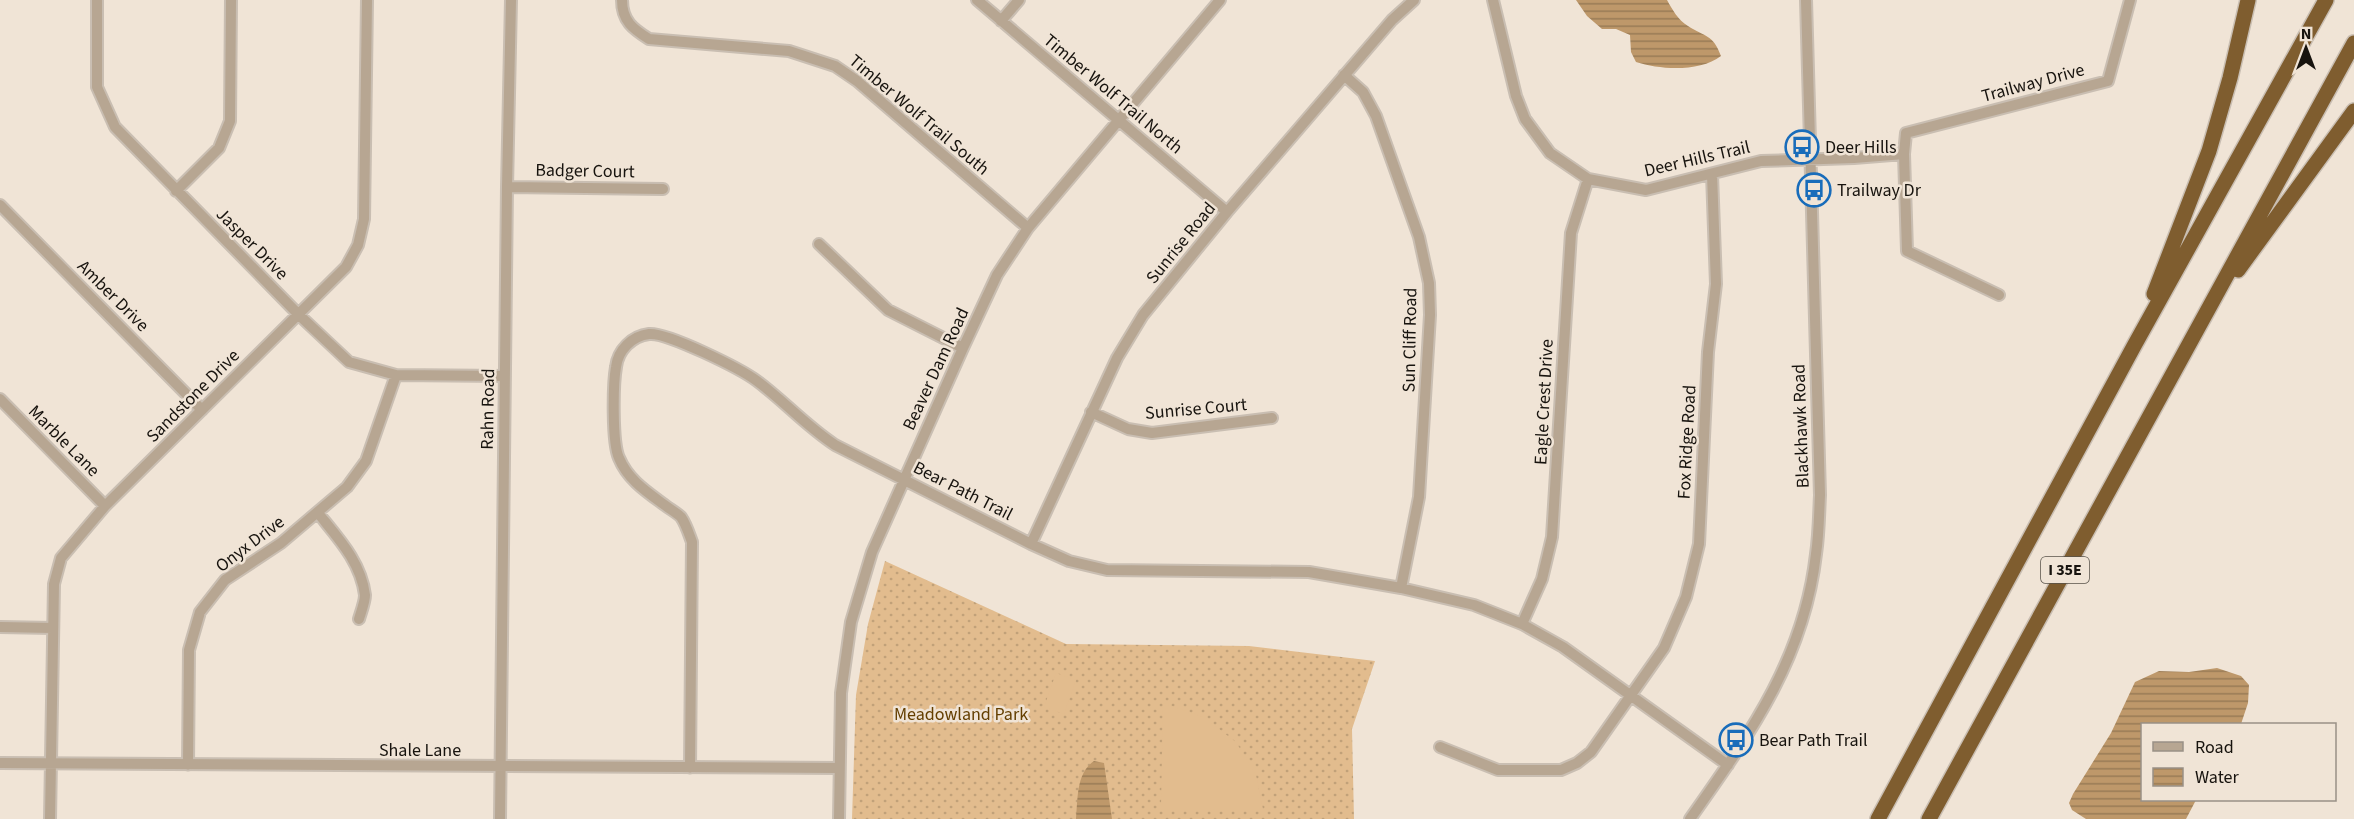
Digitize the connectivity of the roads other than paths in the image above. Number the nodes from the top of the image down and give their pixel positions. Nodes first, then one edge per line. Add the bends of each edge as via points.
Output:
1 (97, 0) edge
2 (231, 0) edge
3 (367, 0) edge
4 (511, 0) edge
5 (622, 0) edge
6 (977, 0) edge
7 (1019, 0) edge
8 (1220, 0) edge
9 (1414, 0) edge
10 (1493, 0) edge
11 (1806, 0) edge
12 (2130, 0) edge
13 (2248, 0) edge
14 (2326, 0) edge
15 (1001, 21) junction
16 (2354, 43) edge
17 (1344, 75) junction
18 (2354, 111) edge
19 (1119, 120) junction
20 (1904, 154) junction
21 (1809, 159) junction
22 (1712, 174) junction
23 (1588, 179) junction
24 (507, 187) junction
25 (663, 189) dead end
26 (176, 190) junction
27 (0, 205) edge
28 (1227, 212) junction
29 (1028, 228) junction
30 (819, 244) dead end
31 (1999, 295) dead end
32 (299, 315) junction
33 (2201, 321) junction
34 (2134, 346) junction
35 (963, 348) junction
36 (396, 375) junction
37 (505, 376) junction
38 (0, 399) edge
39 (202, 410) junction
40 (1091, 412) junction
41 (1272, 418) dead end
42 (904, 480) junction
43 (105, 506) junction
44 (318, 513) junction
45 (1031, 544) junction
46 (1401, 588) junction
47 (359, 619) dead end
48 (1522, 624) junction
49 (0, 627) edge
50 (53, 628) junction
51 (1632, 696) junction
52 (1440, 747) dead end
53 (0, 763) edge
54 (50, 764) junction
55 (188, 765) junction
56 (1728, 765) junction
57 (500, 767) junction
58 (690, 768) junction
59 (839, 768) junction
60 (50, 819) edge
61 (500, 819) edge
62 (839, 819) edge
63 (1690, 819) edge
64 (1878, 819) edge
65 (1929, 819) edge

1 - 26 street, Jasper Drive via 97,87 115,127
2 - 26 street via 230,121 219,148
3 - 32 street, Sandstone Drive via 364,219 358,245 346,267
4 - 24 street, Rahn Road
5 - 29 street, Timber Wolf Trail South via 631,28 649,39 789,51 835,66
6 - 15 street, Timber Wolf Trail North
7 - 15 street
8 - 19 street, Beaver Dam Road
9 - 17 street, Sunrise Road
10 - 23 street, Deer Hills Trail via 1525,119 1550,153
11 - 21 street, Blackhawk Road
12 - 20 street, Trailway Drive via 2108,81 1906,133
13 - 34 highway via 2209,151
14 - 34 highway, I 35E
15 - 19 street, Timber Wolf Trail North
16 - 33 highway, I 35E
17 - 28 street, Sunrise Road
17 - 46 street, Sun Cliff Road via 1363,92 1376,116 1419,237 1429,283 1419,497
18 - 33 highway
19 - 28 street, Timber Wolf Trail North
19 - 29 street, Beaver Dam Road
20 - 21 street
20 - 31 street, Trailway Drive via 1907,251
21 - 22 street, Deer Hills Trail via 1761,161
21 - 56 street, Blackhawk Road via 1820,495 1816,555 1804,614 1787,663 1764,711
22 - 23 street, Deer Hills Trail via 1646,190
22 - 51 street, Fox Ridge Road via 1716,284 1708,352 1699,544 1686,597 1664,648
23 - 48 street, Eagle Crest Drive via 1571,233 1552,537 1542,579
24 - 25 street, Badger Court
24 - 37 street, Rahn Road
26 - 32 street, Jasper Drive
27 - 39 street, Amber Drive
28 - 40 street, Sunrise Road via 1143,315
29 - 35 street, Beaver Dam Road via 998,275
30 - 35 street via 888,310
32 - 36 street, Jasper Drive via 349,362
32 - 39 street, Sandstone Drive
33 - 65 highway, I 35E
34 - 64 highway, I 35E
35 - 42 street, Beaver Dam Road
36 - 37 street, Jasper Drive
36 - 44 street, Onyx Drive via 366,461 347,487
37 - 57 street, Rahn Road
38 - 43 street, Marble Lane
39 - 43 street, Sandstone Drive
40 - 41 street, Sunrise Court via 1128,429 1152,433
40 - 45 street, Sunrise Road
42 - 45 street, Bear Path Trail
42 - 58 street, Bear Path Trail via 835,445 757,381 729,365 650,334 638,337 620,352 616,366 618,458 634,483 680,517 692,542
42 - 59 street, Beaver Dam Road via 872,552 851,622 840,693
43 - 50 street, Sandstone Drive via 61,558 54,584
44 - 47 street via 355,563 365,597
44 - 55 street, Onyx Drive via 225,580 200,612 189,650
45 - 46 street, Bear Path Trail via 1069,561 1107,570 1309,572
46 - 48 street, Bear Path Trail via 1474,606
48 - 51 street, Bear Path Trail via 1563,647
49 - 50 street
50 - 54 street, Sandstone Drive
51 - 52 street, Fox Ridge Road via 1592,752 1561,770 1498,770
51 - 56 street, Bear Path Trail
53 - 54 street, Shale Lane
54 - 55 street, Shale Lane
54 - 60 street, Sandstone Drive
55 - 57 street, Shale Lane
56 - 63 street, Blackhawk Road
57 - 58 street, Shale Lane
57 - 61 street, Rahn Road
58 - 59 street, Shale Lane
59 - 62 street, Beaver Dam Road

